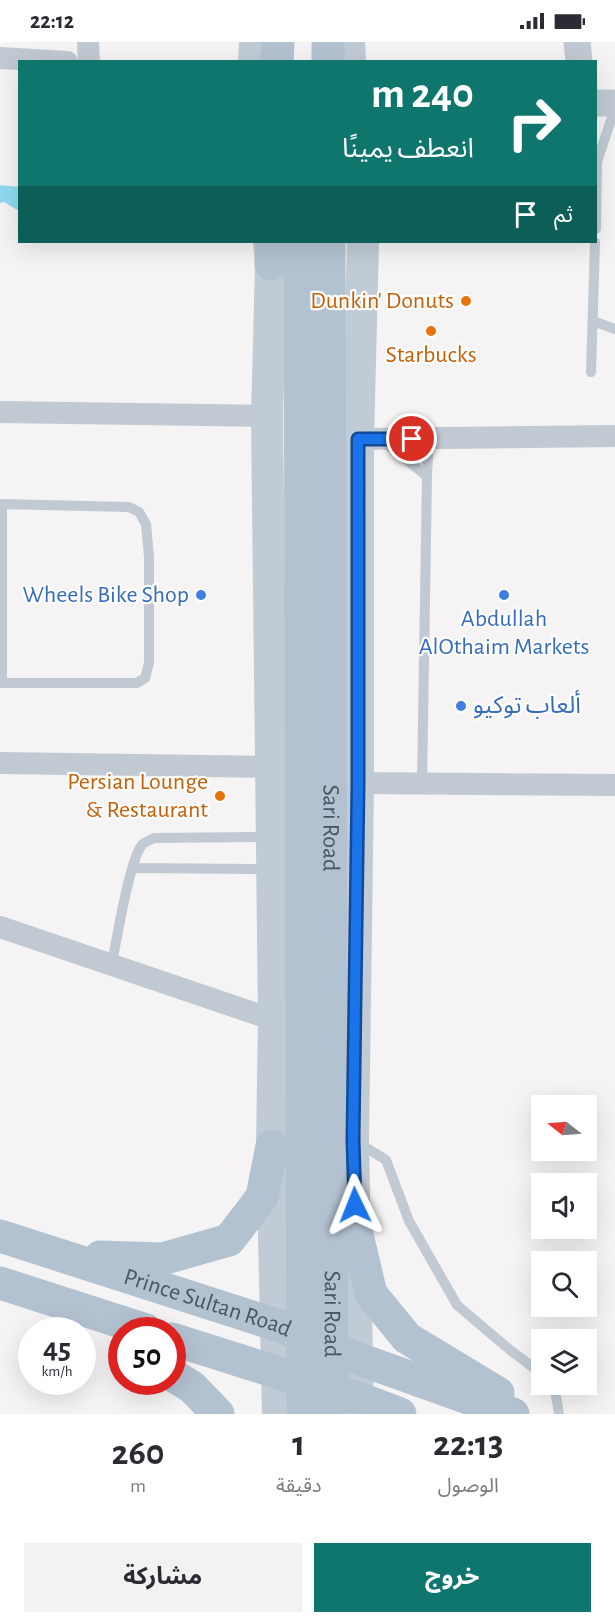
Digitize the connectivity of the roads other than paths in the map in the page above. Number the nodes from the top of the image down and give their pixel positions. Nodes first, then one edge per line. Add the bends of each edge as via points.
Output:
1 (88, 42) edge
2 (255, 42) edge
3 (278, 42) edge
4 (298, 42) edge
5 (328, 42) edge
6 (349, 42) edge
7 (371, 42) edge
8 (577, 42) edge
9 (0, 58) edge
10 (34, 60) edge
11 (89, 60) edge
12 (254, 60) edge
13 (277, 60) edge
14 (298, 60) edge
15 (328, 60) edge
16 (350, 60) edge
17 (371, 60) edge
18 (579, 60) edge
19 (597, 103) edge
20 (615, 103) edge
21 (615, 108) edge
22 (597, 159) edge
23 (300, 243) edge
24 (329, 243) edge
25 (361, 243) edge
26 (595, 243) edge
27 (271, 249) edge
28 (593, 321) junction
29 (615, 329) edge
30 (591, 372) dead end
31 (0, 412) edge
32 (267, 416) junction
33 (615, 436) edge
34 (429, 438) junction
35 (369, 439) junction
36 (427, 476) junction
37 (1, 504) edge
38 (1, 683) edge
39 (0, 763) edge
40 (271, 766) junction
41 (358, 783) junction
42 (422, 784) junction
43 (615, 785) edge
44 (271, 837) junction
45 (133, 868) junction
46 (271, 869) junction
47 (0, 927) edge
48 (112, 964) junction
49 (274, 1020) junction
50 (353, 1140) junction
51 (272, 1146) junction
52 (355, 1226) junction
53 (0, 1236) edge
54 (58, 1256) junction
55 (0, 1283) edge
56 (43, 1298) junction
57 (108, 1318) edge
58 (277, 1326) junction
59 (108, 1337) edge
60 (186, 1343) edge
61 (356, 1358) junction
62 (531, 1366) edge
63 (278, 1373) junction
64 (186, 1383) edge
65 (556, 1395) edge
66 (349, 1409) edge
67 (218, 1414) edge
68 (278, 1414) edge
69 (303, 1414) edge
70 (400, 1414) edge
71 (513, 1414) edge
72 (533, 1414) edge
73 (559, 1414) edge

1 - 11 street
2 - 12 main road
3 - 13 main road
4 - 14 main road
5 - 15 main road
6 - 16 main road
7 - 17 main road
8 - 18 street
9 - 10 street
19 - 20 street
21 - 22 lane
23 - 69 main road, Sari Road
24 - 66 main road, Sari Road
25 - 35 main road, Sari Road
26 - 28 lane
27 - 32 main road
28 - 29 lane
28 - 30 lane
31 - 32 street
32 - 40 main road
33 - 34 street
34 - 35 street
34 - 36 lane
35 - 36 lane
35 - 41 main road, Sari Road
36 - 42 lane
37 - 38 lane
37 - 38 lane via 129,507 139,512 146,524 149,569 149,663 145,678 137,683
39 - 40 street
40 - 44 main road
41 - 42 street
41 - 50 main road, Sari Road
42 - 43 street
44 - 45 lane via 154,838 142,844
44 - 46 main road
45 - 46 lane
45 - 48 lane
46 - 49 main road
47 - 48 street
48 - 49 street
49 - 51 main road
50 - 51 main road via 339,1242 316,1261 293,1248
50 - 52 main road, Sari Road
50 - 62 lane via 386,1160 409,1221 457,1305
51 - 54 main road via 262,1197 229,1240 162,1259
51 - 58 main road
52 - 61 main road, Sari Road
52 - 72 main road via 371,1294 407,1338
53 - 54 main road, Prince Sultan Road
54 - 58 main road, Prince Sultan Road
55 - 56 main road, Prince Sultan Road
56 - 57 main road, Prince Sultan Road
56 - 59 main road
58 - 61 main road, Prince Sultan Road
58 - 63 main road
60 - 63 main road, Prince Sultan Road
61 - 66 main road, Sari Road
61 - 71 main road, Prince Sultan Road
63 - 66 main road, Prince Sultan Road
63 - 68 main road
64 - 67 main road
65 - 73 lane
66 - 70 main road, Prince Sultan Road

